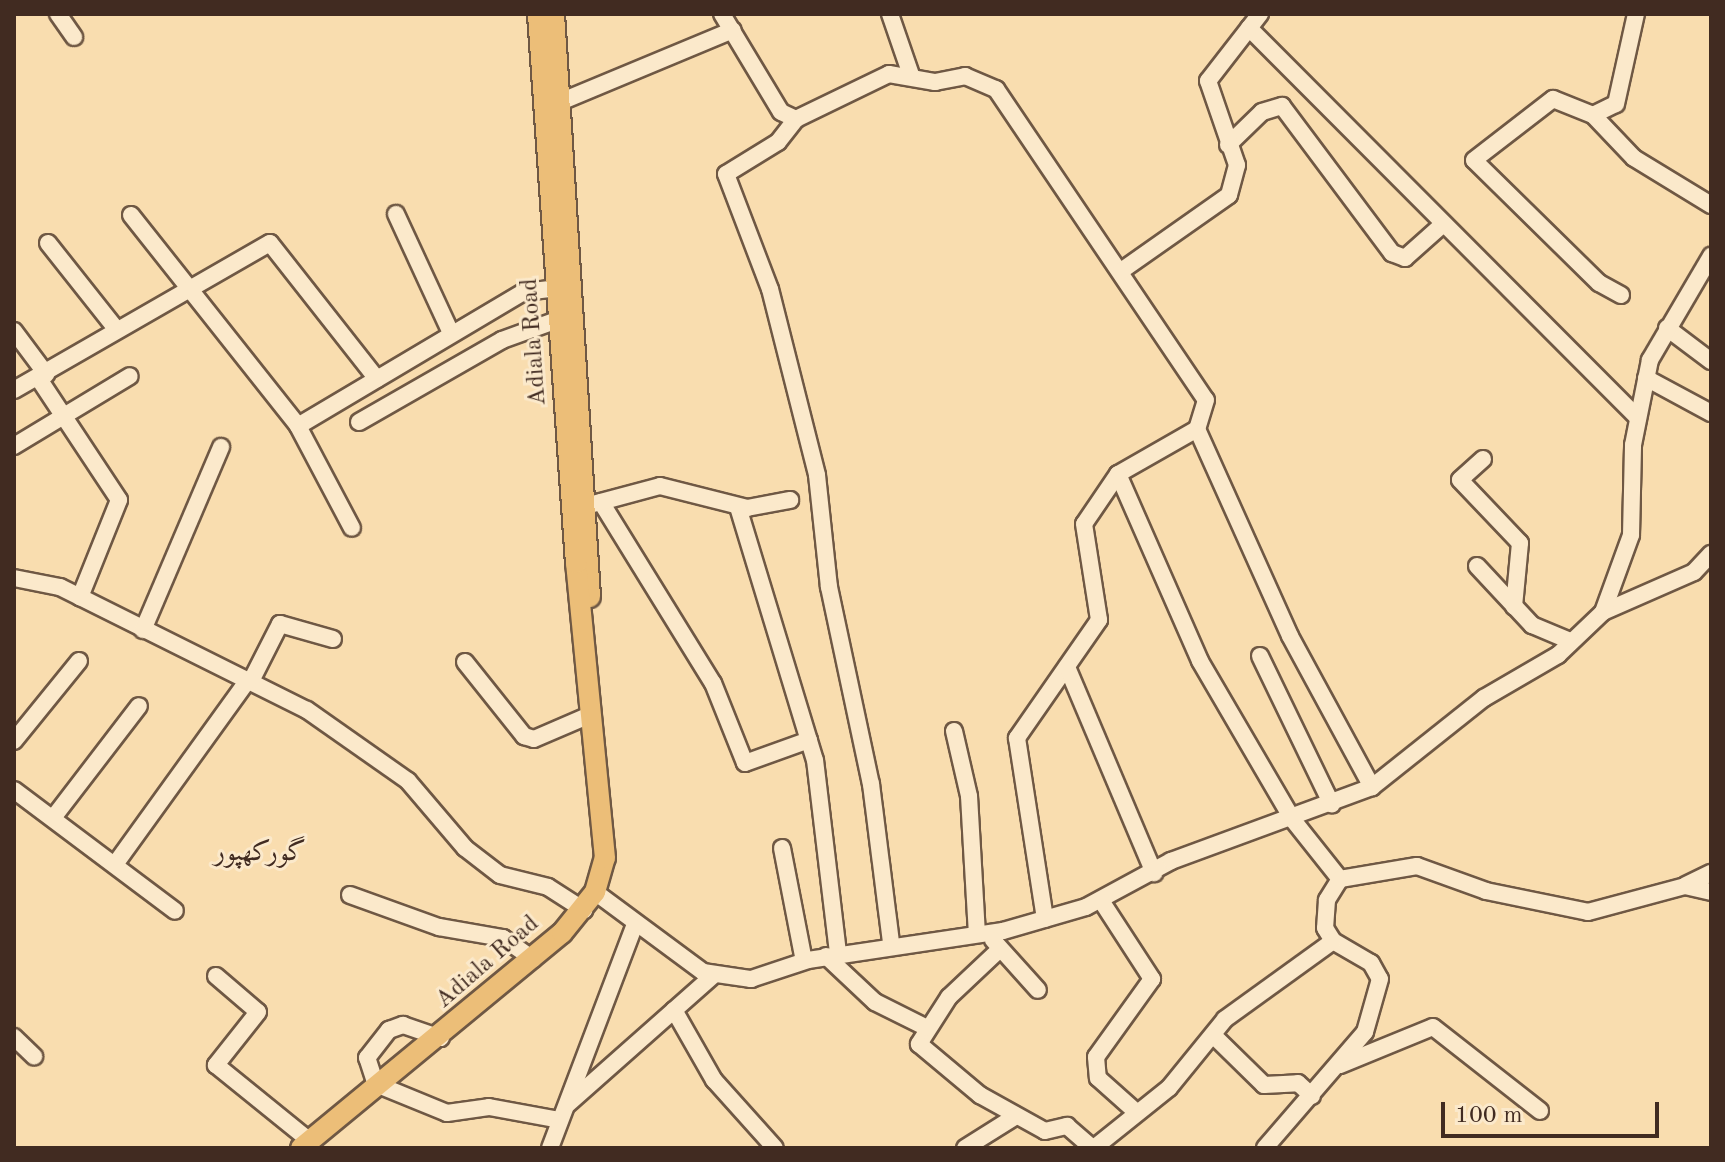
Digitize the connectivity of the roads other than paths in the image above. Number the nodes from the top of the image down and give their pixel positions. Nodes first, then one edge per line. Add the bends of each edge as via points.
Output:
1 (58, 14) edge
2 (538, 14) edge
3 (554, 14) edge
4 (722, 14) edge
5 (890, 14) edge
6 (1636, 14) edge
7 (1254, 21) edge
8 (733, 30) junction
9 (74, 37) dead end
10 (911, 75) junction
11 (560, 102) junction
12 (1593, 115) junction
13 (796, 119) junction
14 (1228, 145) junction
15 (1711, 205) edge
16 (396, 214) dead end
17 (131, 215) dead end
18 (1442, 225) junction
19 (48, 243) dead end
20 (1711, 256) edge
21 (1121, 271) junction
22 (565, 287) junction
23 (182, 288) junction
24 (1621, 295) dead end
25 (560, 319) junction
26 (1667, 328) junction
27 (117, 330) junction
28 (14, 331) edge
29 (451, 333) junction
30 (1711, 361) edge
31 (42, 376) junction
32 (130, 376) dead end
33 (1646, 378) junction
34 (377, 379) junction
35 (14, 390) edge
36 (1711, 413) edge
37 (65, 417) junction
38 (1638, 418) junction
39 (359, 422) dead end
40 (298, 426) junction
41 (1197, 429) junction
42 (14, 446) edge
43 (221, 447) dead end
44 (1483, 459) dead end
45 (1118, 474) junction
46 (790, 500) dead end
47 (594, 503) junction
48 (738, 507) junction
49 (352, 528) dead end
50 (1711, 554) edge
51 (1477, 566) dead end
52 (14, 578) edge
53 (80, 597) junction
54 (1514, 607) junction
55 (1603, 612) junction
56 (143, 630) junction
57 (333, 639) dead end
58 (1570, 641) junction
59 (1260, 656) dead end
60 (79, 661) dead end
61 (465, 662) dead end
62 (586, 665) junction
63 (1067, 667) junction
64 (249, 681) junction
65 (139, 706) dead end
66 (592, 714) junction
67 (954, 731) dead end
68 (809, 740) junction
69 (14, 741) edge
70 (1372, 787) junction
71 (17, 797) edge
72 (1332, 805) junction
73 (53, 818) junction
74 (1293, 820) junction
75 (782, 848) dead end
76 (116, 863) junction
77 (1154, 873) junction
78 (1711, 873) edge
79 (1340, 879) junction
80 (1702, 888) edge
81 (350, 895) dead end
82 (589, 901) junction
83 (1102, 902) junction
84 (175, 911) dead end
85 (1045, 919) junction
86 (634, 927) junction
87 (982, 933) junction
88 (1333, 941) junction
89 (891, 943) junction
90 (1000, 949) junction
91 (832, 955) junction
92 (533, 959) junction
93 (804, 961) junction
94 (714, 975) junction
95 (216, 976) dead end
96 (1038, 990) dead end
97 (674, 1010) junction
98 (927, 1028) junction
99 (1214, 1036) junction
100 (14, 1037) edge
101 (441, 1038) junction
102 (34, 1056) dead end
103 (1340, 1065) junction
104 (379, 1087) junction
105 (1312, 1096) junction
106 (1135, 1111) junction
107 (1540, 1111) dead end
108 (562, 1114) junction
109 (1016, 1116) junction
110 (305, 1145) edge
111 (550, 1148) edge
112 (775, 1148) edge
113 (965, 1148) edge
114 (1093, 1148) edge
115 (1265, 1148) edge

1 - 9 street
2 - 22 main road, Adiala Road
3 - 11 main road, Adiala Road
4 - 8 street
5 - 10 street
6 - 12 street via 1623,93 1603,116
7 - 14 street via 1208,81
7 - 18 street
8 - 11 street
8 - 13 street via 781,112
10 - 13 street via 876,77
10 - 21 street via 978,79 1003,95
11 - 22 main road, Adiala Road
12 - 15 street via 1634,158
12 - 24 street via 1553,99 1475,163 1599,283
13 - 89 street via 778,142 726,174 770,289 817,475 829,587 871,784
14 - 18 street via 1262,112 1282,106 1392,253 1405,258
14 - 21 street via 1237,165 1229,195
16 - 29 street
17 - 23 street
18 - 38 street
19 - 27 street
20 - 26 street
21 - 41 street via 1206,400
22 - 25 main road, Adiala Road
22 - 29 street via 524,292
22 - 47 main road, Adiala Road
23 - 27 street
23 - 34 street via 275,245
23 - 40 street
25 - 39 street via 502,340
25 - 62 main road, Adiala Road
26 - 30 street
26 - 33 street
27 - 31 street
28 - 31 street
29 - 34 street
31 - 35 street
31 - 37 street
32 - 37 street
33 - 36 street
33 - 38 street
34 - 40 street
37 - 42 street
37 - 53 street via 119,500
38 - 55 street via 1631,535
40 - 49 street
41 - 45 street
41 - 70 street via 1290,636
43 - 56 street
44 - 54 street via 1460,480 1520,543
45 - 63 street via 1084,524 1100,613
45 - 74 street via 1200,661
46 - 48 street
47 - 48 street via 660,486
47 - 62 main road, Adiala Road
47 - 68 street via 713,683 745,763
48 - 68 street
50 - 55 street via 1694,572
51 - 54 street
52 - 53 street
53 - 56 street
54 - 58 street via 1532,625
55 - 58 street
56 - 64 street
57 - 64 street via 280,624
58 - 70 street
59 - 72 street
60 - 69 street
61 - 66 street via 524,736
62 - 66 main road, Adiala Road
63 - 77 street
63 - 85 street via 1017,738
64 - 76 street
64 - 82 street via 307,710 408,781 465,848 500,875
65 - 73 street
66 - 82 main road, Adiala Road via 605,858
67 - 87 street via 969,796
68 - 91 street via 822,794 820,844
70 - 72 street
71 - 73 street
72 - 74 street
73 - 76 street
74 - 77 street
74 - 79 street
75 - 93 street
76 - 84 street
77 - 83 street
78 - 80 street
79 - 80 street via 1405,865 1588,912
79 - 88 street via 1322,917
81 - 92 street via 439,927 503,938
82 - 86 street
82 - 92 main road, Adiala Road
83 - 85 street
83 - 106 street via 1152,979 1098,1048 1095,1064 1098,1078
85 - 87 street
86 - 94 street
86 - 108 street
87 - 89 street
87 - 90 street
88 - 99 street via 1267,983
88 - 103 street via 1371,963 1380,979 1369,1025
89 - 91 street
90 - 96 street
90 - 98 street
91 - 93 street
91 - 98 street via 875,1002
92 - 101 main road, Adiala Road
93 - 94 street via 751,979
94 - 97 street
95 - 110 street via 258,1012 216,1065
97 - 108 street
97 - 112 street via 714,1080
98 - 109 street via 922,1048
99 - 105 street via 1264,1085 1298,1083
99 - 106 street via 1169,1088
100 - 102 street
101 - 104 main road, Adiala Road
101 - 104 street via 403,1025 389,1030 367,1058
103 - 105 street
103 - 107 street via 1433,1027
104 - 108 street via 447,1113 489,1107
104 - 110 main road, Adiala Road
105 - 115 street
106 - 114 street
108 - 111 street
109 - 113 street
109 - 114 street via 1045,1131 1067,1126

